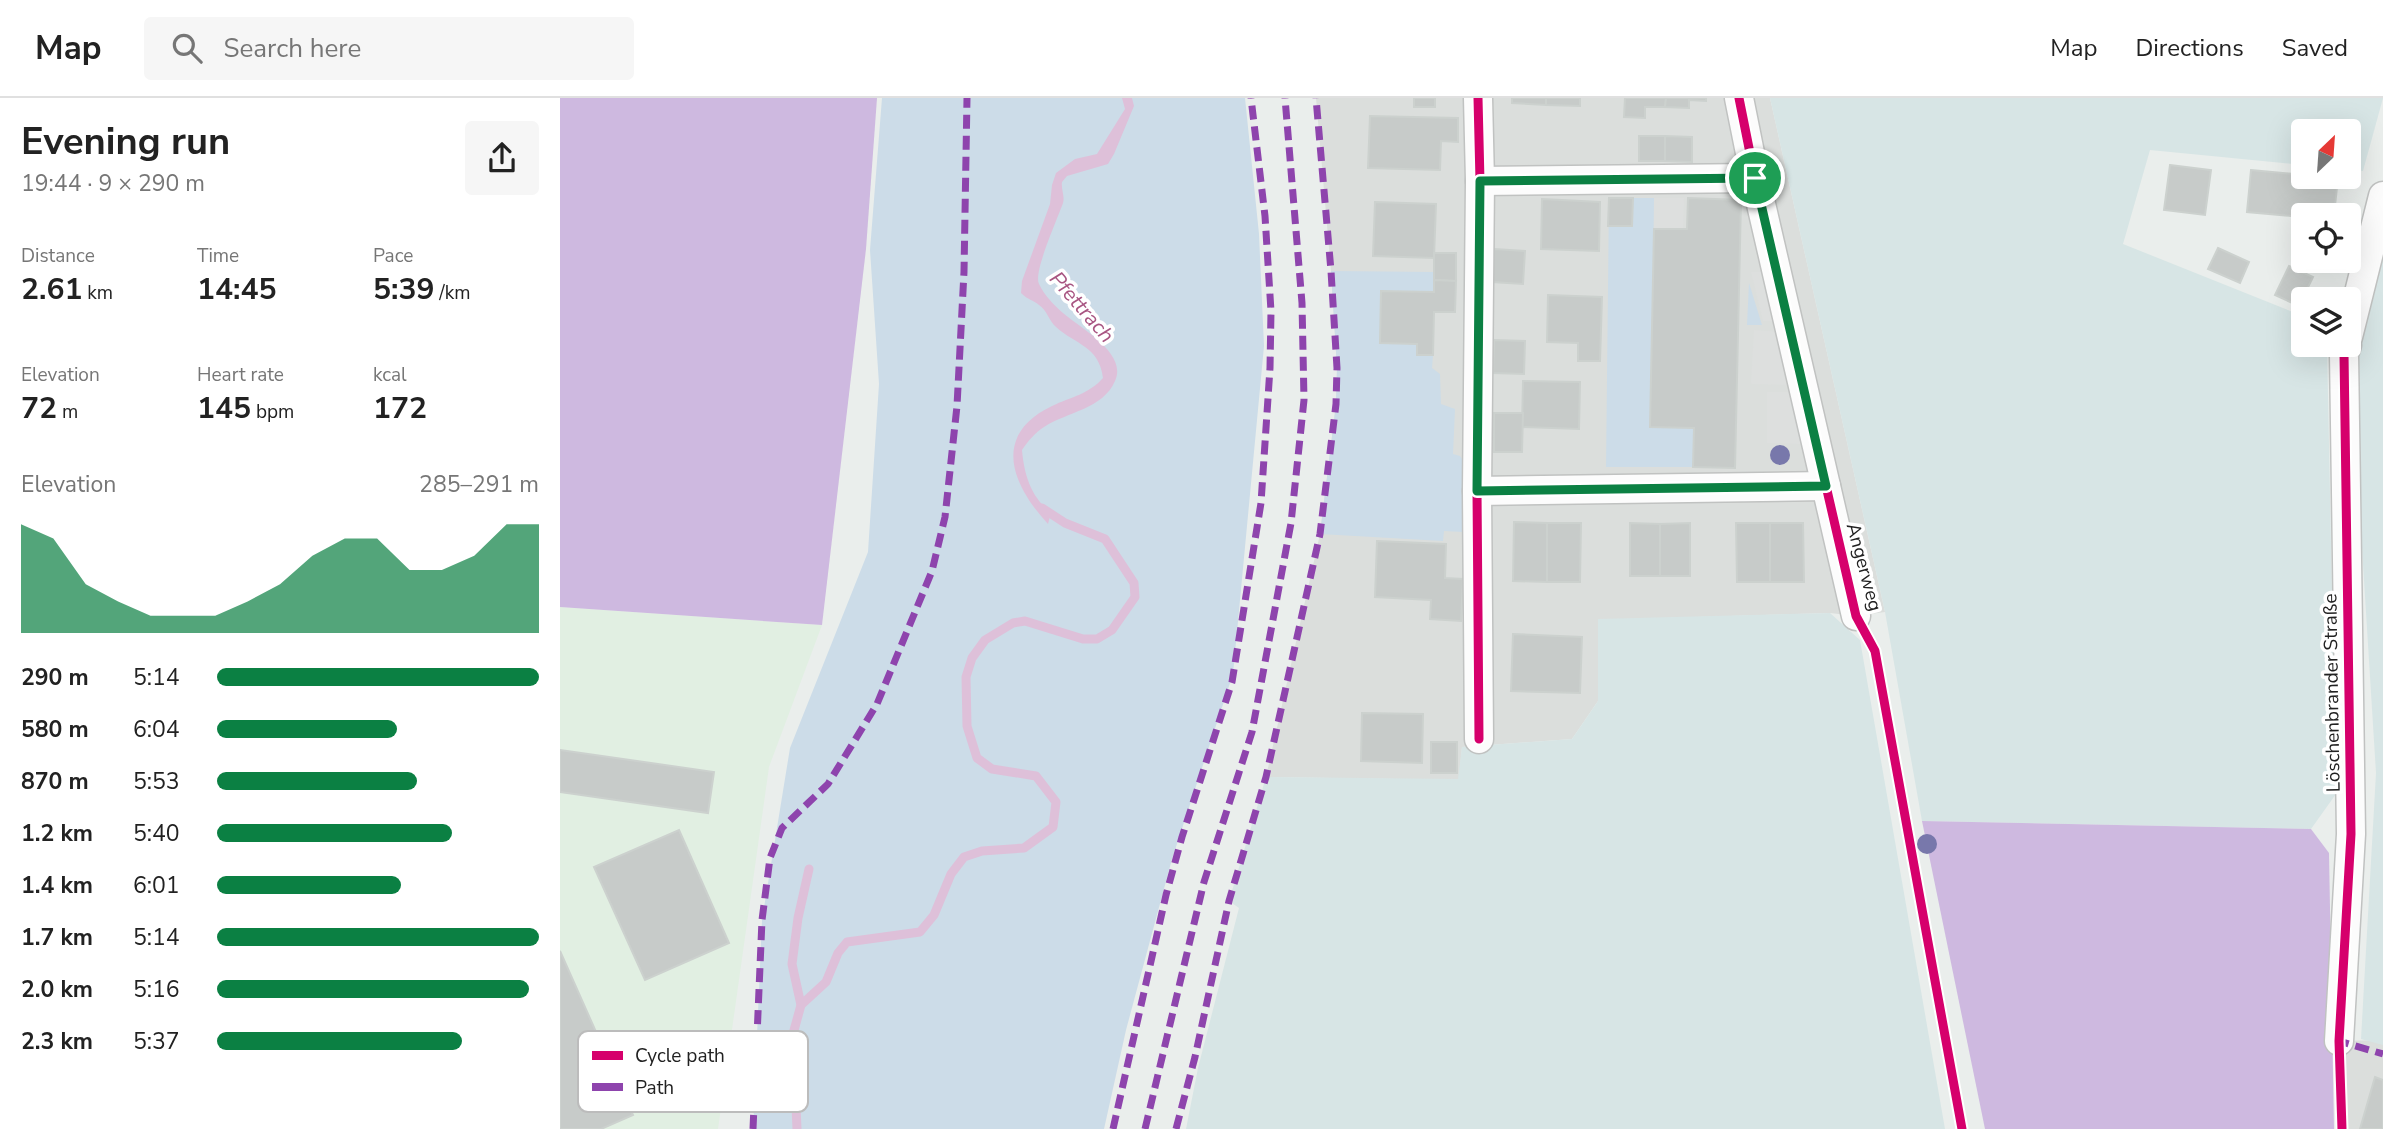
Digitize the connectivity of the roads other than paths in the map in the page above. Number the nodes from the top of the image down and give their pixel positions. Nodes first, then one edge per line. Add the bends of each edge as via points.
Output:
1 (1478, 98) edge
2 (1739, 98) edge
3 (1755, 178) junction
4 (1480, 181) junction
5 (2383, 196) edge
6 (2360, 287) edge
7 (2344, 357) edge
8 (1826, 486) junction
9 (1477, 491) junction
10 (1856, 616) dead end
11 (1479, 739) dead end
12 (2339, 1041) dead end

1 - 4 street
2 - 3 street, Angerweg
3 - 4 street
3 - 8 street, Angerweg
4 - 9 street
5 - 6 street
7 - 12 street, Löschenbrander Straße via 2351,834
8 - 9 street
8 - 10 street, Angerweg
9 - 11 street

